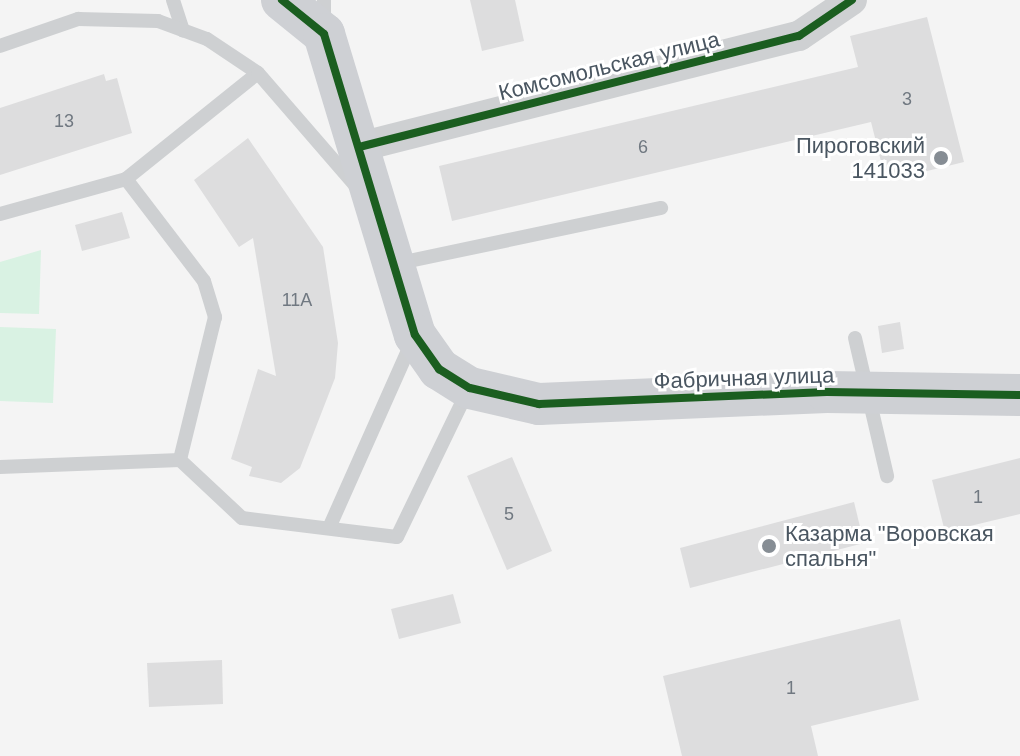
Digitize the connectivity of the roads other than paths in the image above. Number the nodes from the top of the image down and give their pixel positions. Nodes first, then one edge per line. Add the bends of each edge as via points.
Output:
1 (173, 0) edge
2 (282, 0) edge
3 (852, 0) edge
4 (324, 17) edge
5 (183, 30) junction
6 (0, 46) edge
7 (258, 73) junction
8 (363, 146) junction
9 (126, 179) junction
10 (661, 208) dead end
11 (378, 212) junction
12 (0, 214) edge
13 (391, 265) junction
14 (415, 335) junction
15 (855, 338) dead end
16 (470, 388) junction
17 (866, 393) junction
18 (1020, 395) edge
19 (180, 460) junction
20 (0, 467) edge
21 (887, 476) dead end
22 (329, 528) junction

1 - 5 lane
2 - 4 street
3 - 8 street, Комсомольская улица via 799,36
4 - 8 street
5 - 6 lane via 158,21 78,19
5 - 7 lane
7 - 9 lane
7 - 11 lane
8 - 11 street
9 - 12 lane
9 - 19 lane via 204,281 215,317
10 - 13 lane
11 - 13 street
13 - 14 street
14 - 16 street via 439,369
14 - 22 lane
15 - 17 lane
16 - 17 street, Фабричная улица via 539,404
16 - 22 lane via 397,537
17 - 18 street, Фабричная улица
17 - 21 lane
19 - 20 lane
19 - 22 lane via 242,518

